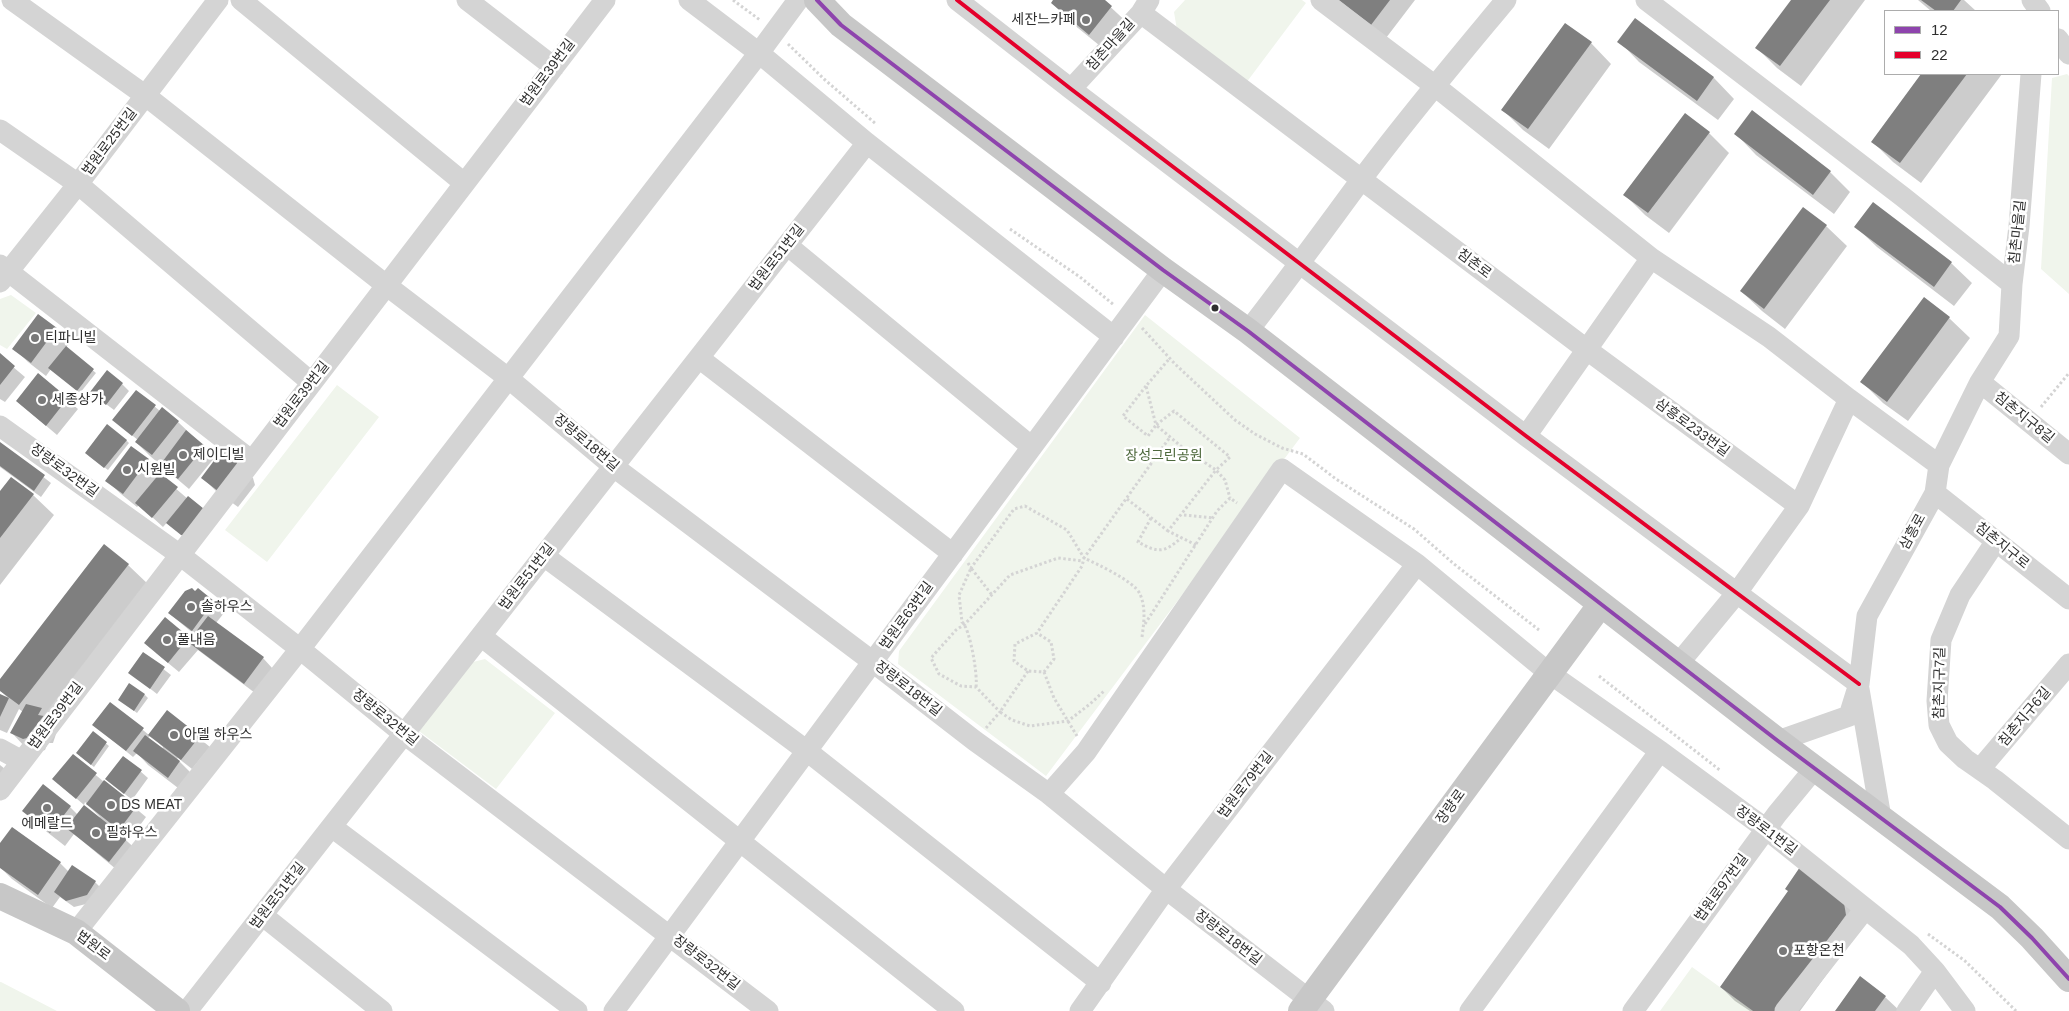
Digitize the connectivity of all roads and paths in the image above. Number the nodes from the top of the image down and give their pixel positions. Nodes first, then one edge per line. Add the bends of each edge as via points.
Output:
1 (12, 0) edge
2 (218, 0) edge
3 (241, 0) edge
4 (467, 0) edge
5 (605, 0) edge
6 (689, 0) edge
7 (733, 0) edge
8 (798, 0) edge
9 (817, 0) edge
10 (1320, 0) edge
11 (1506, 0) edge
12 (1646, 0) edge
13 (965, 3) edge
14 (1145, 6) edge
15 (774, 31) junction
16 (2059, 39) edge
17 (760, 53) junction
18 (2069, 54) edge
19 (554, 67) junction
20 (2032, 75) edge
21 (1435, 86) junction
22 (1071, 89) junction
23 (146, 96) junction
24 (0, 130) edge
25 (872, 134) junction
26 (1362, 179) junction
27 (464, 183) junction
28 (78, 184) junction
29 (1009, 228) dead end
30 (787, 245) junction
31 (1651, 258) junction
32 (1300, 264) junction
33 (1163, 270) junction
34 (3, 273) edge
35 (2012, 284) junction
36 (386, 285) junction
37 (1130, 316) junction
38 (1248, 331) junction
39 (1114, 337) junction
40 (1586, 349) junction
41 (698, 358) junction
42 (1170, 358) junction
43 (2069, 373) edge
44 (508, 378) junction
45 (312, 382) junction
46 (1980, 382) junction
47 (1146, 386) junction
48 (1849, 399) junction
49 (2041, 407) dead end
50 (1156, 425) junction
51 (0, 426) edge
52 (1526, 436) junction
53 (1170, 437) junction
54 (1032, 447) junction
55 (2069, 454) edge
56 (252, 461) junction
57 (1938, 465) junction
58 (614, 467) junction
59 (1216, 470) junction
60 (1935, 492) junction
61 (1230, 498) junction
62 (1127, 499) junction
63 (1798, 506) junction
64 (1252, 513) junction
65 (1183, 514) junction
66 (1151, 518) junction
67 (1213, 518) junction
68 (1168, 531) junction
69 (1181, 538) junction
70 (1996, 541) junction
71 (1196, 545) junction
72 (953, 554) junction
73 (180, 555) junction
74 (544, 556) junction
75 (1083, 559) junction
76 (1418, 564) junction
77 (971, 568) junction
78 (1736, 594) junction
79 (992, 595) junction
80 (2069, 599) edge
81 (1600, 604) junction
82 (965, 624) junction
83 (1143, 626) junction
84 (1539, 630) dead end
85 (1037, 633) junction
86 (481, 636) junction
87 (1137, 645) dead end
88 (300, 649) junction
89 (873, 662) junction
90 (1679, 664) junction
91 (2069, 664) edge
92 (1028, 670) junction
93 (1044, 672) junction
94 (1549, 673) junction
95 (1599, 676) dead end
96 (1859, 684) junction
97 (976, 687) junction
98 (1104, 690) dead end
99 (1000, 712) junction
100 (1068, 721) junction
101 (404, 734) junction
102 (975, 741) junction
103 (1778, 741) junction
104 (0, 749) edge
105 (807, 751) junction
106 (1660, 751) junction
107 (1086, 752) junction
108 (22, 761) junction
109 (1815, 768) junction
110 (1980, 769) junction
111 (1728, 776) dead end
112 (0, 790) edge
113 (1049, 794) junction
114 (1881, 818) junction
115 (332, 827) junction
116 (1766, 829) junction
117 (2069, 838) edge
118 (739, 842) junction
119 (1166, 889) junction
120 (0, 896) edge
121 (1865, 909) junction
122 (262, 915) junction
123 (76, 932) junction
124 (670, 936) junction
125 (1934, 971) junction
126 (2069, 979) edge
127 (1100, 983) junction
128 (1311, 1008) edge
129 (177, 1011) edge
130 (188, 1011) edge
131 (382, 1011) edge
132 (578, 1011) edge
133 (614, 1011) edge
134 (768, 1011) edge
135 (954, 1011) edge
136 (1080, 1011) edge
137 (1470, 1011) edge
138 (1634, 1011) edge
139 (1785, 1011) edge
140 (1907, 1011) edge
141 (1965, 1011) edge

1 - 23 street, 장량로18번길
2 - 23 street, 법원로25번길
3 - 27 street
4 - 19 street
5 - 19 street, 법원로39번길
6 - 17 street
7 - 15 path
8 - 15 street
9 - 33 main road via 841,25
10 - 21 street
11 - 21 street
12 - 35 street
13 - 22 street
14 - 22 street, 침촌마을길
14 - 26 street, 침촌로
15 - 17 street
15 - 25 path via 824,79
16 - 18 street
17 - 25 street
17 - 44 street
19 - 27 street, 법원로39번길
20 - 35 street, 침촌마을길
21 - 26 street
21 - 31 street
22 - 32 street
23 - 28 street, 법원로25번길
23 - 36 street, 장량로18번길
24 - 28 street
25 - 30 street, 법원로51번길
25 - 39 street
26 - 32 street
26 - 40 street, 침촌로
27 - 36 street, 법원로39번길
28 - 34 street, 법원로25번길
28 - 45 street
29 - 37 path
30 - 41 street, 법원로51번길
30 - 54 street
31 - 40 street
31 - 48 street via 1769,336
32 - 38 street
32 - 52 street
33 - 37 street, 법원로63번길
33 - 38 main road
34 - 56 street
35 - 46 street, 침촌마을길 via 2010,336
36 - 44 street, 장량로18번길
36 - 45 street, 법원로39번길
37 - 39 street, 법원로63번길
37 - 42 path
38 - 81 main road
39 - 54 street, 법원로63번길
40 - 52 street
40 - 63 street, 삼흥로233번길
41 - 58 street, 법원로51번길
41 - 72 street
42 - 47 path
42 - 84 path via 1235,420 1282,448 1303,454 1414,530
43 - 49 path
44 - 58 street, 장량로18번길
44 - 88 street
45 - 56 street, 법원로39번길
46 - 55 street, 침촌지구8길
46 - 57 street, 삼흥로
47 - 50 path
47 - 50 path via 1123,416 1148,436
48 - 57 street
48 - 63 street
50 - 53 path
50 - 59 path via 1174,411 1230,457
51 - 73 street, 장량로32번길
52 - 78 street
53 - 59 path
53 - 62 path
54 - 72 street, 법원로63번길
56 - 73 street, 법원로39번길
57 - 60 street, 삼흥로
58 - 74 street, 법원로51번길
58 - 89 street, 장량로18번길
59 - 61 path via 1225,480
59 - 65 path
60 - 70 street, 침촌지구로
60 - 96 street, 삼흥로 via 1867,616
61 - 64 path
61 - 67 path
62 - 66 path
62 - 75 path
63 - 78 street
64 - 76 street, 장량로1번길 via 1282,469
64 - 107 street
65 - 67 path
65 - 68 path
66 - 68 path
66 - 69 path via 1138,542 1152,549 1169,549
67 - 71 path
68 - 69 path
69 - 71 path
70 - 80 street, 침촌지구로
70 - 110 street, 참촌지구7길 via 1960,595 1941,640 1937,673 1939,724 1948,743
71 - 83 path
72 - 77 path via 960,552
72 - 89 street, 법원로63번길
73 - 88 street, 장량로32번길
73 - 108 street, 법원로39번길
74 - 86 street, 법원로51번길
74 - 105 street
75 - 77 path via 1067,530 1025,506 1014,509
75 - 79 path via 1058,558 1010,574
75 - 83 path via 1113,572 1139,592 1145,615
75 - 85 path via 1082,566
76 - 94 street, 장량로1번길
76 - 119 street, 법원로79번길
77 - 79 path
77 - 82 path via 959,595 962,622
78 - 90 street
78 - 96 street
79 - 82 path
81 - 90 main road
81 - 94 main road, 장량로
82 - 97 path
82 - 97 path via 931,658 939,674 960,686
83 - 87 path
85 - 92 path via 1015,644 1014,661
85 - 93 path via 1051,642 1054,659
86 - 101 street, 법원로51번길
86 - 118 street
88 - 101 street, 장량로32번길
88 - 123 street
89 - 102 street, 장량로18번길
89 - 105 street, 법원로63번길
90 - 103 main road
91 - 110 street, 침촌지구6길
92 - 93 path
92 - 99 path
93 - 100 path
94 - 106 street, 장량로1번길
94 - 128 main road, 장량로
95 - 111 path
96 - 103 street, 삼흥로 via 1849,716
96 - 114 street, 삼흥로
97 - 99 path
98 - 100 path
99 - 100 path via 1030,726
99 - 102 path
100 - 107 path
101 - 115 street, 법원로51번길
101 - 124 street, 장량로32번길
102 - 113 street, 장량로18번길
103 - 109 main road
104 - 108 street
105 - 118 street, 법원로63번길
105 - 127 street
106 - 116 street, 장량로1번길
106 - 137 street
107 - 113 street
108 - 112 street, 법원로39번길
109 - 114 main road
109 - 116 street, 법원로97번길
110 - 117 street, 참촌지구7길
113 - 119 street, 장량로18번길
114 - 126 main road via 2000,907
115 - 122 street, 법원로51번길
115 - 132 street
116 - 121 street, 장량로1번길
116 - 138 street, 법원로97번길
118 - 124 street, 법원로63번길
118 - 135 street
119 - 127 street, 법원로79번길
119 - 128 street, 장량로18번길
120 - 123 main road, 법원로
121 - 125 street, 장량로1번길 via 1911,945
121 - 139 street
122 - 130 street, 법원로51번길
122 - 131 street
123 - 129 main road, 법원로
124 - 133 street, 법원로63번길
124 - 134 street, 장량로32번길
125 - 140 street
125 - 141 street, 장량로1번길
127 - 136 street, 법원로79번길

